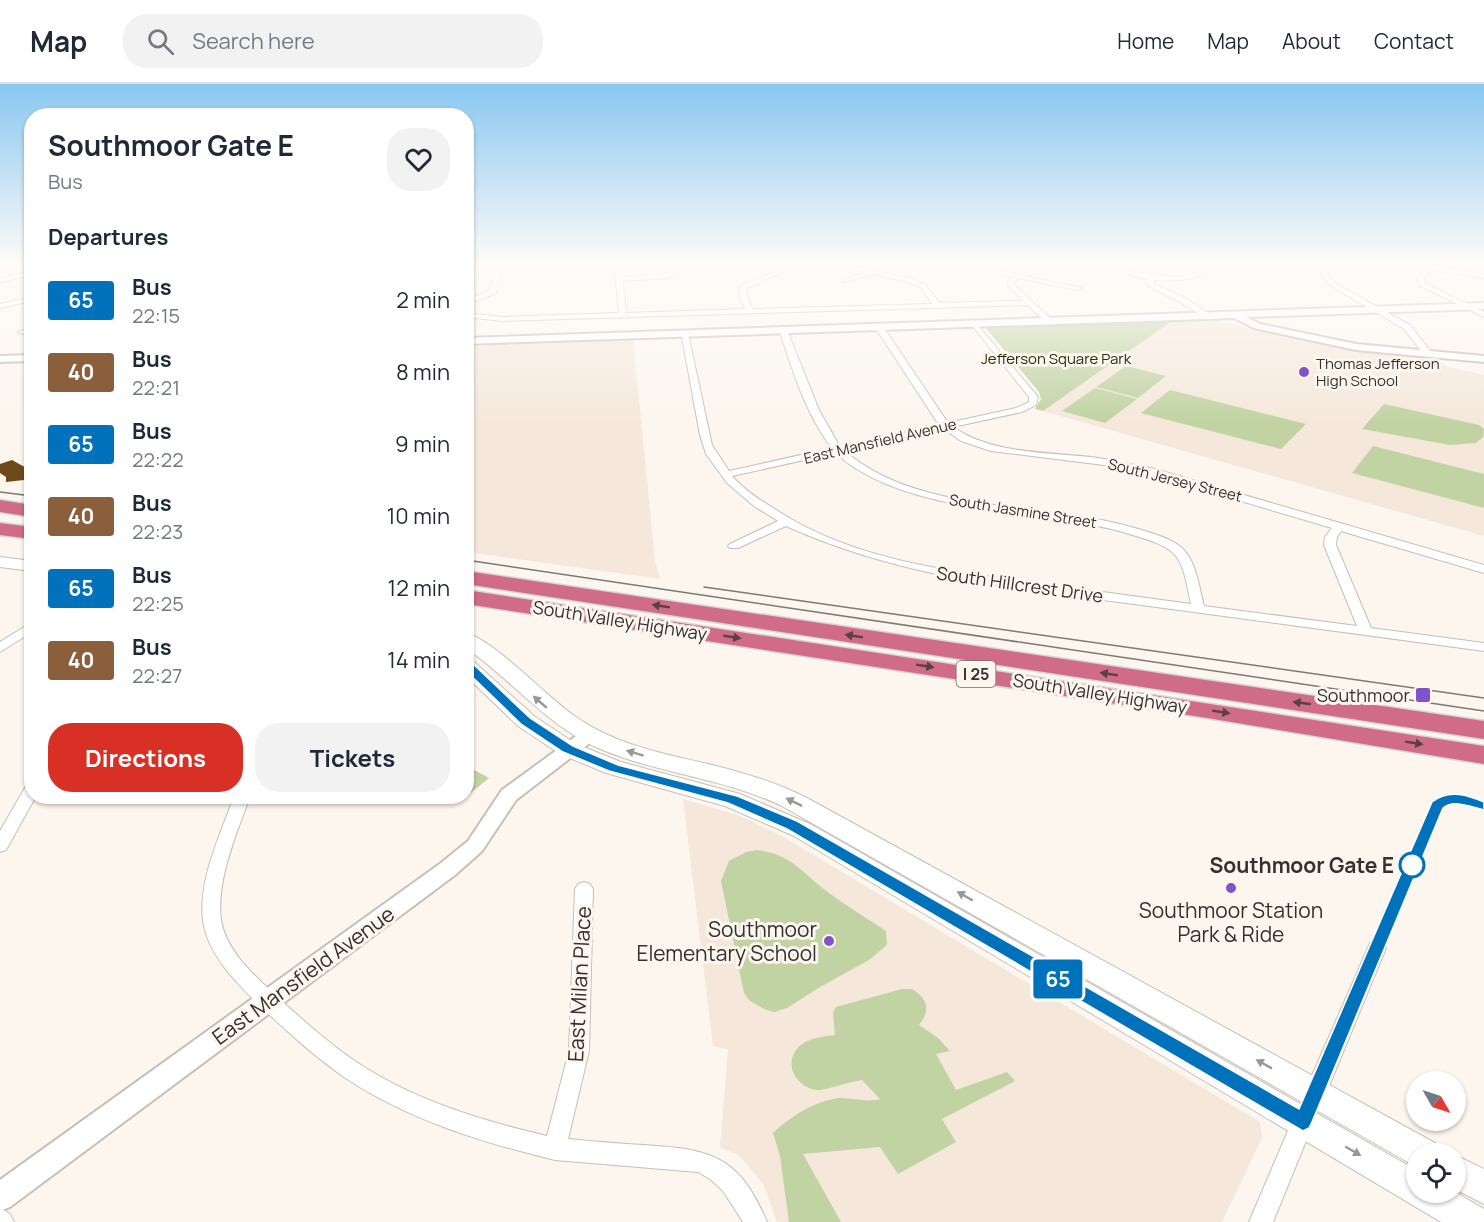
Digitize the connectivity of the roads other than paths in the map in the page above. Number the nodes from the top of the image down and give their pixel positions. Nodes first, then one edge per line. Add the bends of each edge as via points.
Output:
1 (476, 316) edge
2 (590, 316) edge
3 (1043, 316) edge
4 (1204, 316) edge
5 (1238, 316) edge
6 (1388, 316) edge
7 (1048, 321) junction
8 (975, 324) junction
9 (879, 327) junction
10 (783, 330) junction
11 (684, 334) junction
12 (474, 341) edge
13 (1428, 354) junction
14 (24, 356) edge
15 (0, 357) edge
16 (1484, 359) edge
17 (945, 426) junction
18 (838, 450) junction
19 (725, 475) junction
20 (0, 506) edge
21 (24, 510) edge
22 (788, 521) junction
23 (1339, 526) junction
24 (0, 529) edge
25 (24, 532) edge
26 (734, 546) dead end
27 (0, 549) edge
28 (24, 552) edge
29 (0, 561) edge
30 (24, 565) edge
31 (1484, 569) edge
32 (474, 578) edge
33 (474, 598) edge
34 (1198, 608) junction
35 (24, 632) edge
36 (1366, 632) junction
37 (474, 645) edge
38 (1484, 647) edge
39 (0, 648) edge
40 (474, 672) edge
41 (1484, 730) edge
42 (578, 742) junction
43 (1484, 755) edge
44 (24, 804) edge
45 (239, 804) edge
46 (0, 846) edge
47 (584, 890) dead end
48 (1377, 948) dead end
49 (268, 1001) junction
50 (1316, 1092) junction
51 (1303, 1122) junction
52 (1406, 1144) edge
53 (555, 1149) junction
54 (1466, 1177) edge
55 (1406, 1182) edge
56 (1484, 1187) edge
57 (0, 1197) edge
58 (1441, 1203) edge
59 (755, 1222) edge
60 (1261, 1222) edge
61 (1473, 1222) edge

1 - 2 street
3 - 7 street
4 - 7 street
5 - 13 street via 1257,326 1346,345
6 - 13 street via 1410,330
7 - 8 street
8 - 9 street
8 - 17 street, East Mansfield Avenue via 1034,397 1033,403
9 - 10 street
9 - 17 street, South Jersey Street
10 - 11 street
10 - 18 street, South Jasmine Street via 808,394
11 - 12 street
11 - 19 street, South Hillcrest Drive via 707,442
13 - 16 street
14 - 15 street
17 - 18 street, East Mansfield Avenue
17 - 23 street, South Jersey Street via 964,439 994,449 1155,472
18 - 19 street, East Mansfield Avenue
18 - 34 street, South Jasmine Street via 874,475 926,495 963,504 1097,522 1166,544 1185,561
19 - 22 street, South Hillcrest Drive via 764,508
20 - 21 highway
22 - 26 street
22 - 34 street, South Hillcrest Drive via 863,553 938,572
23 - 31 street, South Jersey Street
23 - 36 street via 1330,545
24 - 25 highway
27 - 28 main road
29 - 30 main road
41 -> 32 highway, South Valley Highway / I 25
33 -> 43 highway, South Valley Highway / I 25
34 - 36 street, South Hillcrest Drive
35 - 39 street
36 - 38 street, South Hillcrest Drive
42 -> 37 main road via 549,710
40 - 42 main road via 526,721
42 - 49 street, East Mansfield Avenue via 509,795 483,835 457,862
50 -> 42 main road via 793,801 744,781
42 - 51 main road via 614,768 726,797 792,825
44 - 46 street
45 - 49 street via 213,885 211,922 224,954
47 - 53 street, East Milan Place via 579,1051
48 - 50 street
49 - 53 street via 341,1063 399,1097 481,1129
49 - 57 street, East Mansfield Avenue
50 - 51 street
50 - 52 main road
51 -> 55 main road
51 - 60 street
53 - 59 street via 687,1159 710,1166 745,1200
54 - 56 main road
58 - 61 main road

